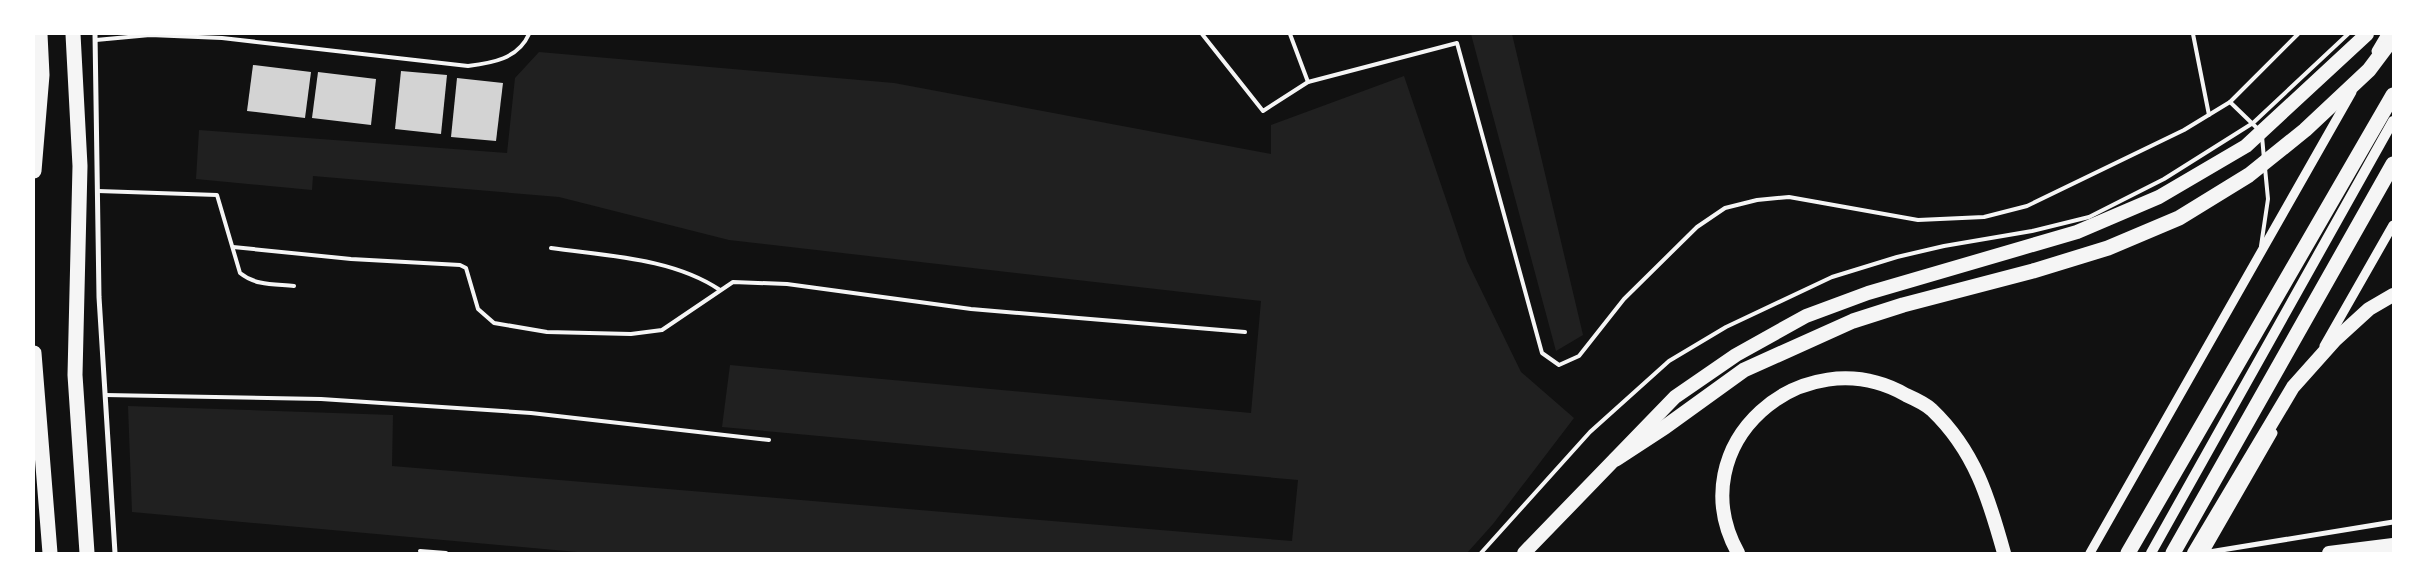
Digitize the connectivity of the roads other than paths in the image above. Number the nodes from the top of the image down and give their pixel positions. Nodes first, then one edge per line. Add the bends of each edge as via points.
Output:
1 (40, 34) edge
2 (73, 34) edge
3 (95, 34) edge
4 (529, 34) edge
5 (1202, 34) edge
6 (1290, 34) edge
7 (2193, 34) edge
8 (2298, 34) edge
9 (2348, 34) edge
10 (2368, 34) edge
11 (2386, 34) edge
12 (2393, 38) edge
13 (96, 40) junction
14 (1308, 82) junction
15 (2393, 95) edge
16 (2230, 102) junction
17 (2209, 116) junction
18 (2393, 121) edge
19 (2257, 127) junction
20 (2393, 164) edge
21 (34, 171) edge
22 (98, 191) junction
23 (2393, 225) edge
24 (233, 247) junction
25 (551, 248) dead end
26 (2260, 250) junction
27 (294, 286) dead end
28 (720, 290) junction
29 (2393, 295) edge
30 (1245, 332) dead end
31 (34, 353) edge
32 (105, 395) junction
33 (769, 440) dead end
34 (1616, 459) junction
35 (2393, 522) edge
36 (2393, 545) edge
37 (420, 551) dead end
38 (50, 553) edge
39 (87, 553) edge
40 (115, 553) edge
41 (446, 553) edge
42 (1481, 553) edge
43 (1524, 553) edge
44 (1738, 553) edge
45 (2004, 553) edge
46 (2090, 553) edge
47 (2128, 553) edge
48 (2151, 553) edge
49 (2173, 553) edge
50 (2202, 553) edge
51 (2329, 553) edge

1 - 21 highway via 42,75
2 - 39 highway via 80,166 75,375
3 - 13 street
4 - 13 lane via 510,57 468,66 222,38 150,35
5 - 14 lane via 1263,111
6 - 14 lane
7 - 17 lane
8 - 16 lane
9 - 19 lane
10 - 19 highway
11 - 26 street
12 - 34 highway via 2369,70 2305,130 2249,175 2179,218 2108,248 1903,304 1853,321 1744,370
13 - 22 street
14 - 17 lane via 1457,44 1542,353 1559,365 1579,356 1624,299 1696,227 1725,208 1789,197 1918,220 1984,217 2027,206
15 - 47 highway
16 - 17 lane
16 - 19 lane
18 - 48 main road
19 - 26 lane via 2268,199
19 - 34 highway via 2246,146 2160,197 2077,232 1868,292 1806,316 1736,355 1675,397
19 - 42 lane via 2090,217 2032,232 1944,246 1878,263 1832,277 1726,327 1669,361 1590,432
20 - 49 highway
22 - 24 lane via 216,195
22 - 32 street via 99,297
23 - 50 street
24 - 27 lane via 240,273 249,280
24 - 28 lane via 351,259 460,265 466,268 478,309 494,323 547,332 631,334 662,330
25 - 28 lane via 684,272
26 - 46 street
28 - 30 lane via 733,282 787,284 970,309
29 - 50 highway via 2369,308 2293,387
31 - 38 highway
32 - 33 lane via 321,399 532,412
32 - 40 street
34 - 43 highway
35 - 50 street
36 - 51 highway
37 - 41 lane
44 - 45 highway via 1723,515 1724,473 1737,439 1760,410 1785,392 1820,381 1862,378 1895,388 1931,409 1964,448 1987,492

